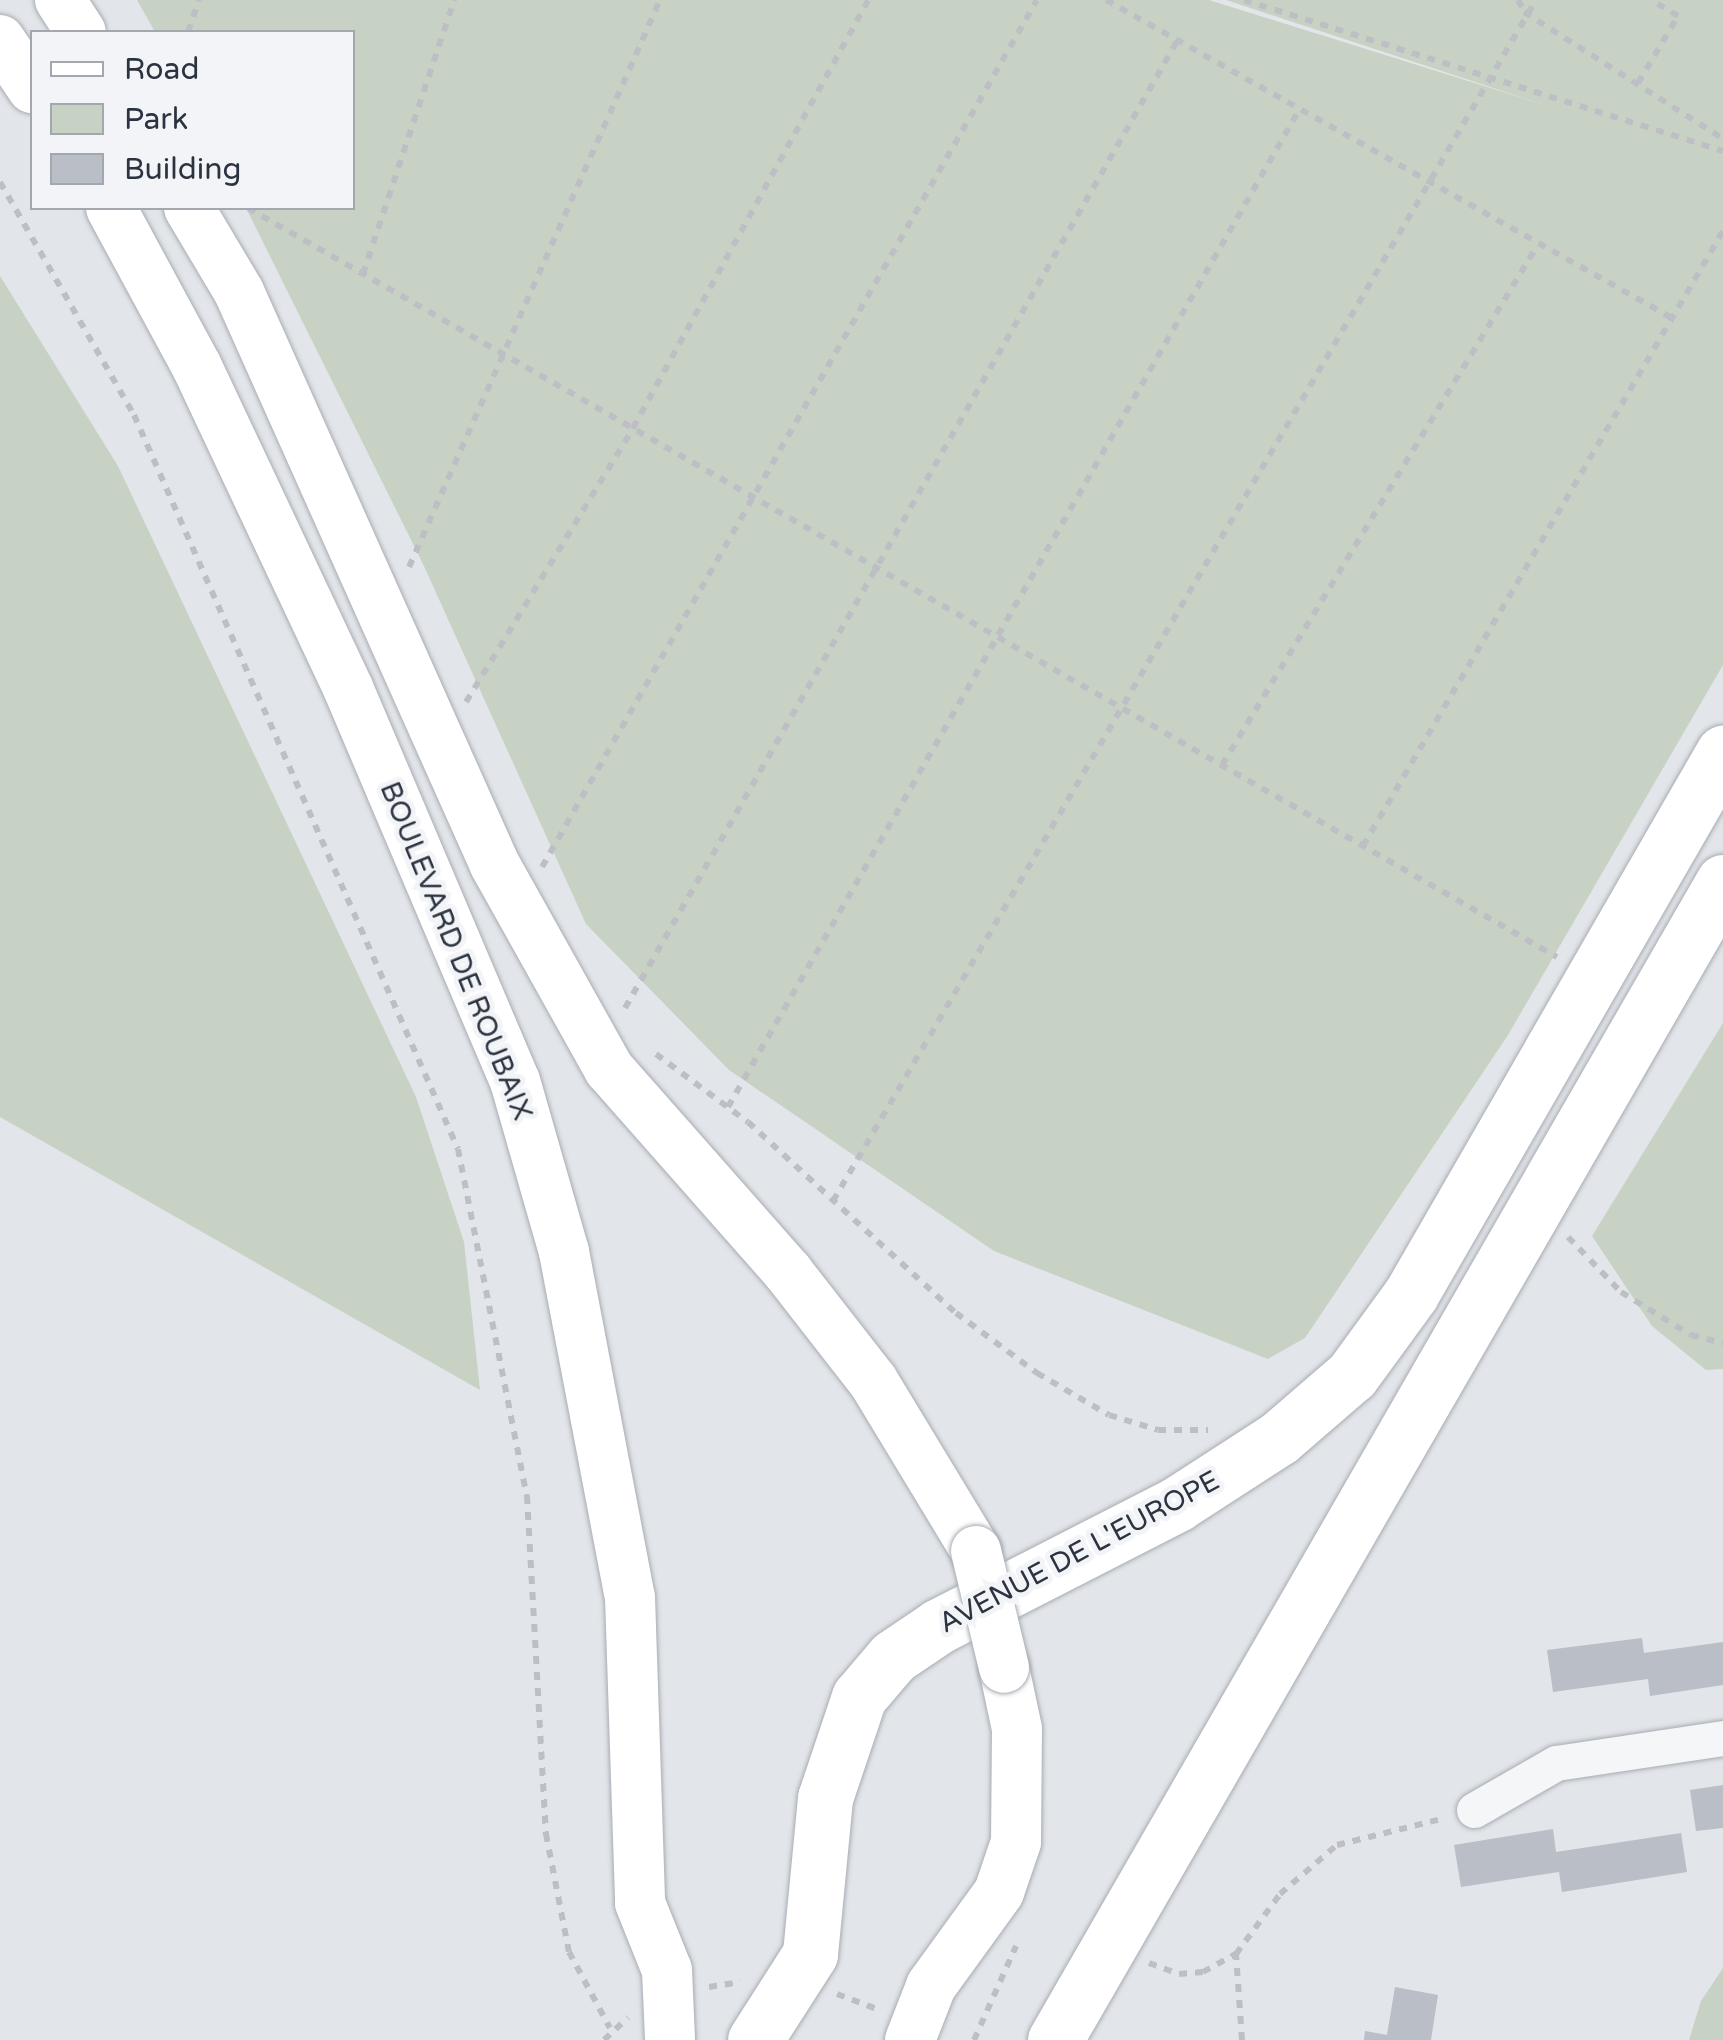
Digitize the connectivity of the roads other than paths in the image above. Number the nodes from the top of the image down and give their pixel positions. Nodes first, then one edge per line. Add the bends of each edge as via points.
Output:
1 (60, 0) edge
2 (80, 30) edge
3 (0, 40) edge
4 (30, 85) edge
5 (112, 210) edge
6 (190, 210) edge
7 (1723, 753) edge
8 (1723, 882) edge
9 (1723, 1738) edge
10 (1474, 1810) road end
11 (670, 2040) edge
12 (755, 2040) edge
13 (910, 2040) edge
14 (1055, 2040) edge

1 - 2 main road
3 - 4 main road
5 - 11 main road, BOULEVARD DE ROUBAIX via 197,367 340,670 515,1081 564,1252 630,1597 640,1903 667,1970
6 - 13 main road, bridge via 239,292 495,864 608,1070 788,1272 874,1381 976,1551 1017,1728 1016,1842 999,1892 931,1986
7 - 12 main road, AVENUE DE L'EUROPE via 1411,1294 1352,1376 1279,1438 1177,1504 893,1656 858,1697 825,1798 810,1954
8 - 14 main road
9 - 10 street via 1556,1762

